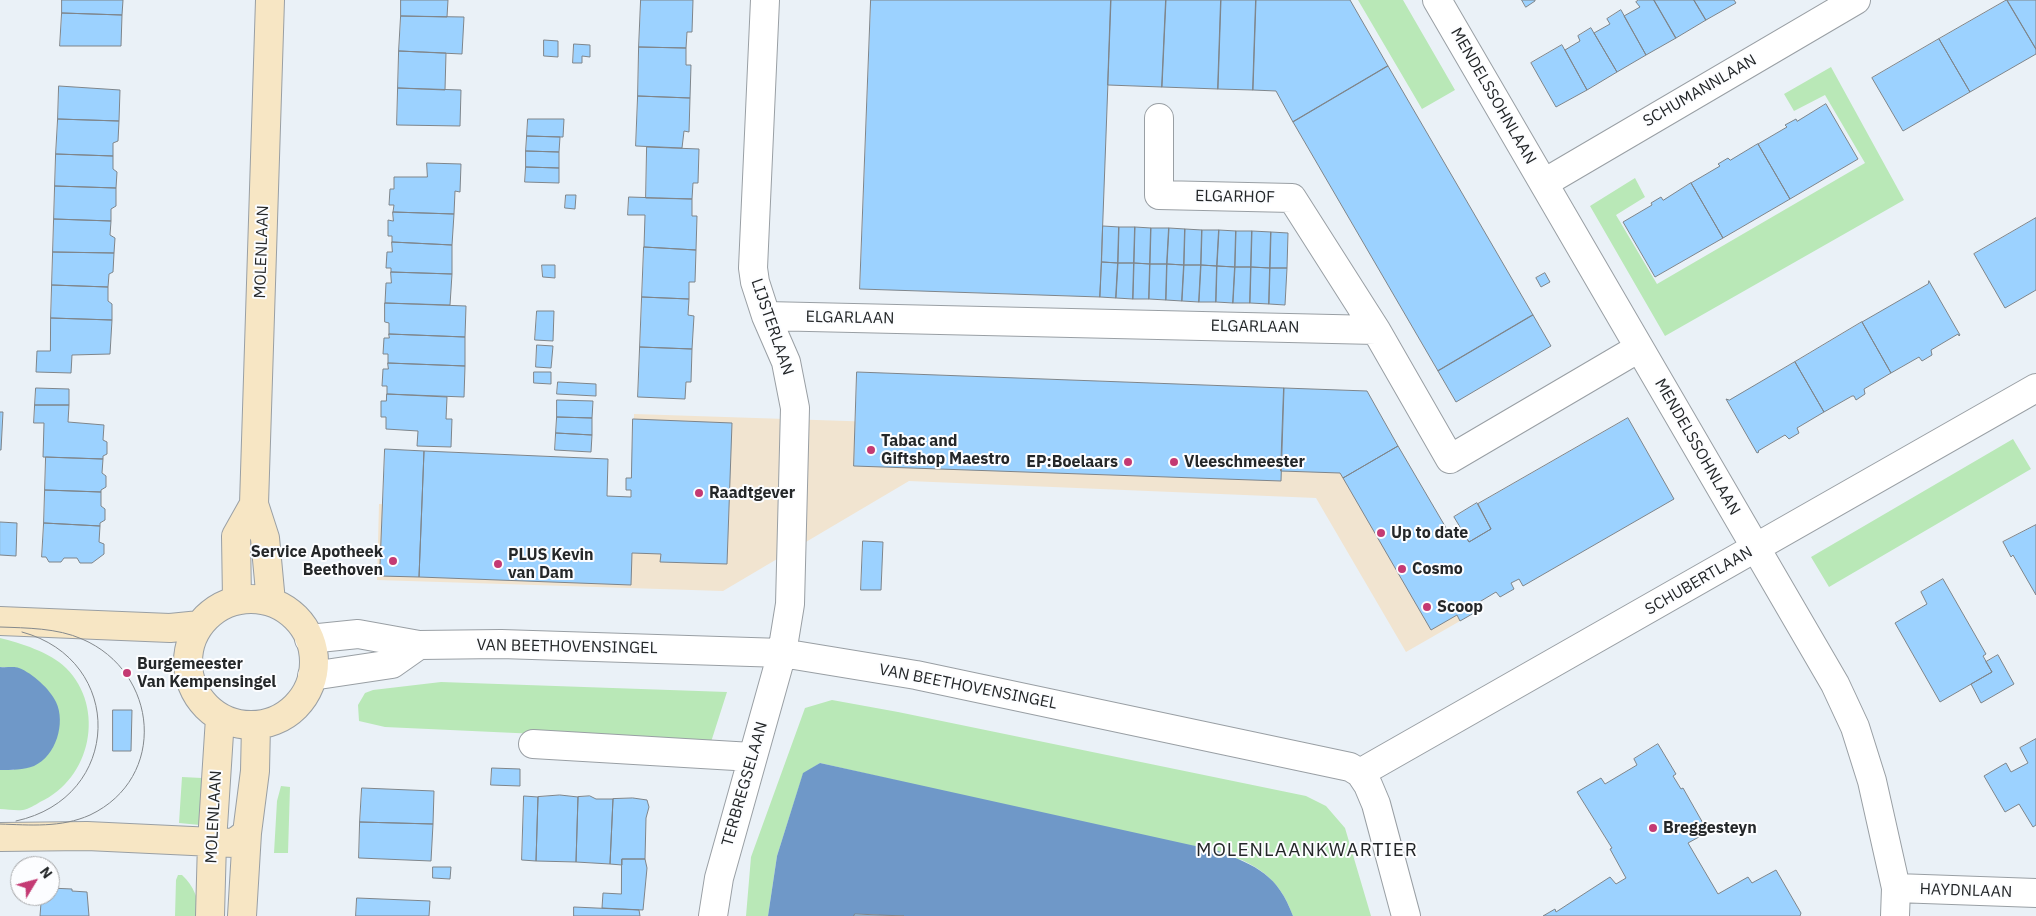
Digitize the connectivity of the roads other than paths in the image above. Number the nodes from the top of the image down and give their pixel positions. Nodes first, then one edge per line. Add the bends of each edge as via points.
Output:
1 (270, 0) edge
2 (765, 0) edge
3 (1438, 0) edge
4 (1856, 0) edge
5 (1159, 118) dead end
6 (1544, 183) junction
7 (766, 316) junction
8 (1376, 330) junction
9 (1640, 348) junction
10 (2036, 388) edge
11 (254, 504) junction
12 (1756, 549) junction
13 (237, 600) junction
14 (271, 602) junction
15 (0, 621) edge
16 (200, 625) junction
17 (309, 639) junction
18 (419, 645) junction
19 (782, 652) junction
20 (312, 676) junction
21 (220, 718) junction
22 (256, 725) junction
23 (533, 744) dead end
24 (752, 758) junction
25 (1360, 773) junction
26 (247, 834) junction
27 (0, 837) edge
28 (212, 842) junction
29 (1896, 888) junction
30 (2036, 893) edge
31 (210, 916) edge
32 (242, 916) edge
33 (713, 916) edge
34 (1406, 916) edge
35 (1895, 916) edge

1 - 11 main road, MOLENLAAN
2 - 7 street, LIJSTERLAAN via 753,256 756,282
3 - 6 street, MENDELSSOHNLAAN
4 - 6 street, SCHUMANNLAAN
5 - 8 street, ELGARHOF via 1159,195 1292,198
6 - 9 street, MENDELSSOHNLAAN
7 - 8 street, ELGARLAAN
7 - 19 street, LIJSTERLAAN via 786,362 795,408 790,604
8 - 9 street via 1450,459
9 - 12 street, MENDELSSOHNLAAN
10 - 12 street, SCHUBERTLAAN
11 - 13 main road, MOLENLAAN via 236,536
11 - 14 main road, MOLENLAAN via 265,538
12 - 25 street, SCHUBERTLAAN
12 - 29 street, MENDELSSOHNLAAN via 1835,684 1855,727 1872,781
13 - 14 main road
13 - 16 main road via 223,605
14 - 17 main road via 294,616
15 - 16 main road via 170,628
16 - 21 main road via 191,641 189,676 195,693
17 - 18 street, VAN BEETHOVENSINGEL via 358,634
17 - 20 main road via 313,651
18 - 19 street, VAN BEETHOVENSINGEL via 501,644
18 - 20 street via 392,664
19 - 24 street, TERBREGSELAAN
19 - 25 street, VAN BEETHOVENSINGEL via 1278,750 1350,767
20 - 22 main road via 297,706 278,719
21 - 22 main road
21 - 28 main road, MOLENLAAN
22 - 26 main road, MOLENLAAN via 255,771
23 - 24 street
24 - 33 street, TERBREGSELAAN via 719,878
25 - 34 street via 1376,804
26 - 28 main road via 234,843
26 - 32 main road, MOLENLAAN
27 - 28 main road via 87,836
28 - 31 main road, MOLENLAAN
29 - 30 street, HAYDNLAAN
29 - 35 street, MENDELSSOHNLAAN

